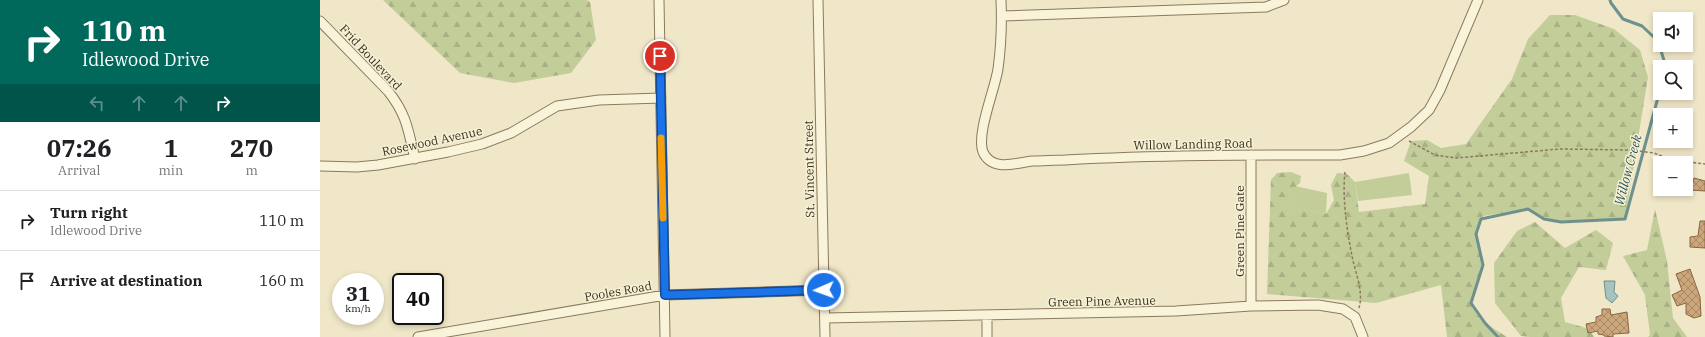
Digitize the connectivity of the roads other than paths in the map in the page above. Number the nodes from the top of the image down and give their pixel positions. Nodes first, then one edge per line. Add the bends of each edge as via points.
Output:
1 (659, 0) edge
2 (818, 0) edge
3 (1001, 0) edge
4 (1284, 0) edge
5 (1478, 0) edge
6 (1002, 16) junction
7 (320, 21) edge
8 (661, 98) junction
9 (1251, 155) junction
10 (415, 159) junction
11 (320, 166) edge
12 (824, 290) junction
13 (665, 295) junction
14 (1251, 306) junction
15 (987, 315) junction
16 (825, 318) junction
17 (418, 337) edge
18 (665, 337) edge
19 (825, 337) edge
20 (987, 337) edge
21 (1363, 337) edge

1 - 8 street
2 - 12 street, St. Vincent Street
3 - 6 street, Willow Landing Road
4 - 6 street via 1266,7
5 - 9 street, Willow Landing Road via 1434,101 1422,117 1400,136 1364,152
6 - 9 street, Willow Landing Road via 998,70 983,127 983,152 989,160 1006,165 1085,159
7 - 10 street, Frid Boulevard via 397,102 409,129
8 - 10 street, Rosewood Avenue via 599,100 557,106 496,139
8 - 13 street
9 - 14 street, Green Pine Gate
10 - 11 street, Rosewood Avenue via 357,167
12 - 13 street, Pooles Road
12 - 16 street, St. Vincent Street
13 - 17 street, Pooles Road
13 - 18 street
14 - 15 street, Green Pine Avenue via 1176,311
14 - 21 street, Green Pine Avenue via 1318,305 1342,309 1355,317
15 - 16 street, Green Pine Avenue
15 - 20 street
16 - 19 street, St. Vincent Street

